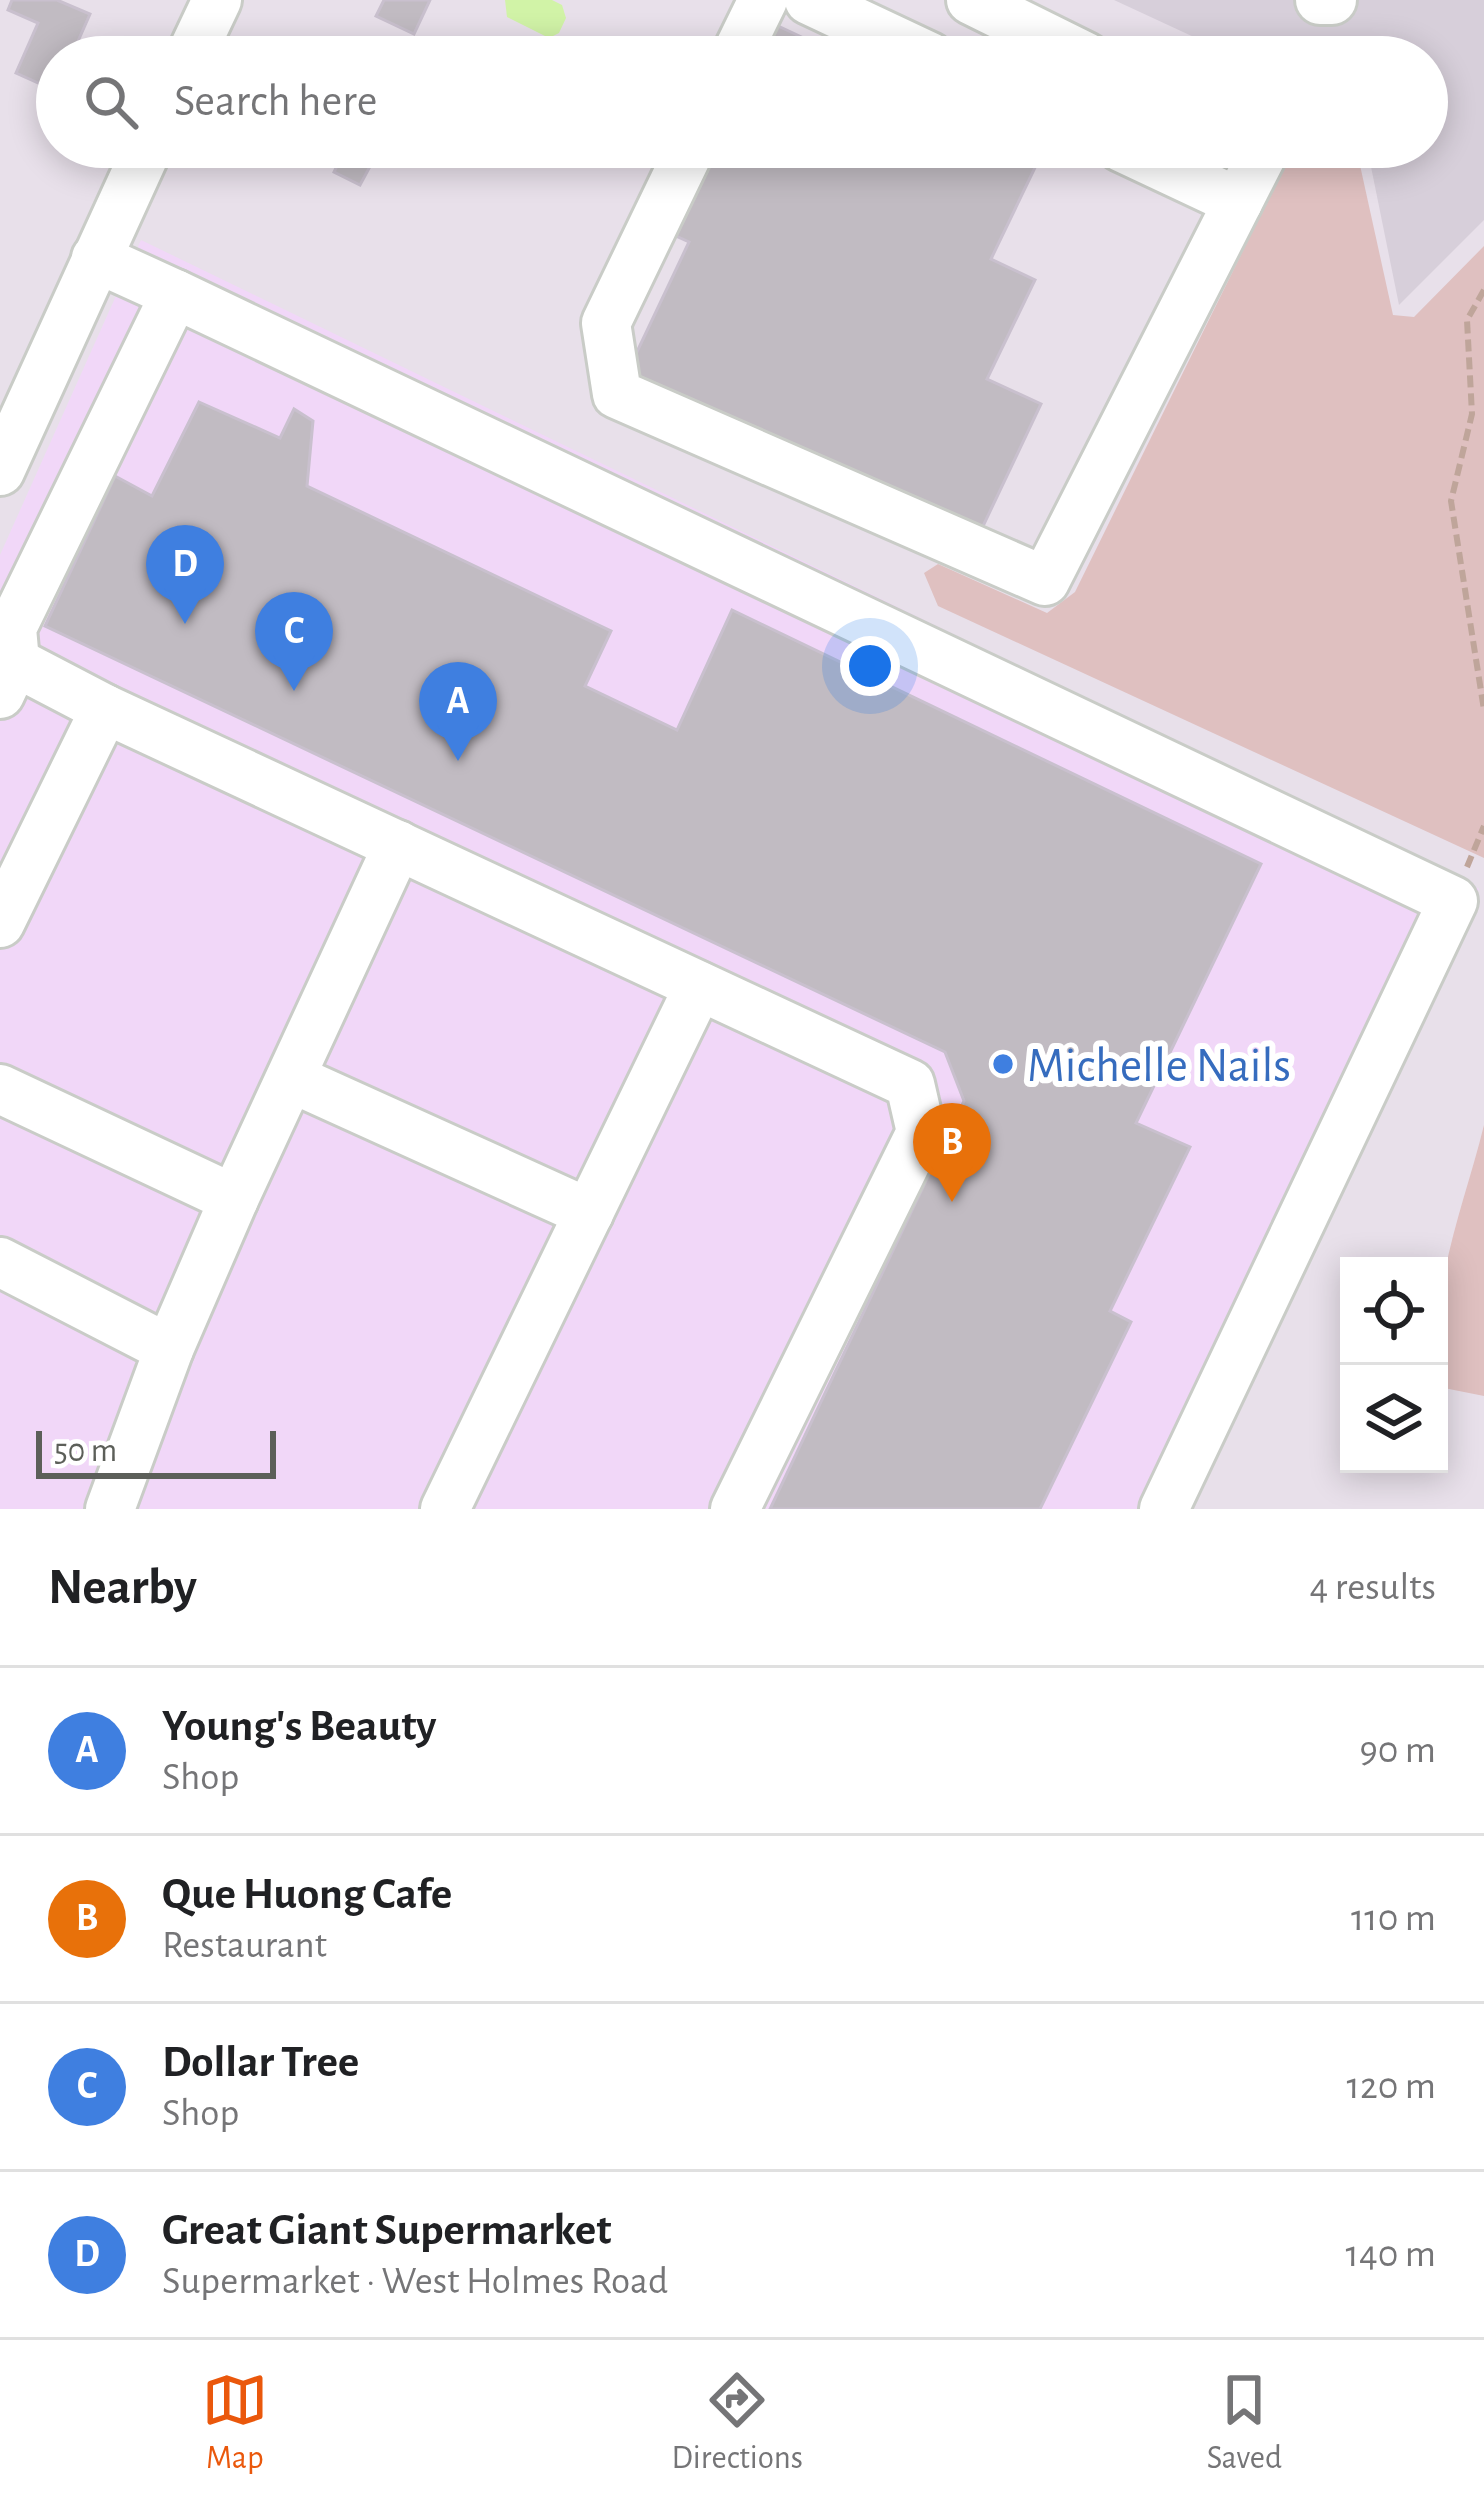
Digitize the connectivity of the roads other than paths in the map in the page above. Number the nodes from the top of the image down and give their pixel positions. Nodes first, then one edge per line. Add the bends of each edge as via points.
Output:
1 (217, 0) edge
2 (763, 0) edge
3 (809, 0) edge
4 (971, 0) edge
5 (1320, 0) edge
6 (1332, 0) edge
7 (200, 36) edge
8 (745, 36) edge
9 (885, 36) edge
10 (1044, 36) edge
11 (138, 168) edge
12 (682, 168) edge
13 (1166, 168) edge
14 (1255, 168) edge
15 (1238, 202) junction
16 (96, 258) junction
17 (175, 294) junction
18 (17, 389) edge
19 (0, 471) edge
20 (5, 681) edge
21 (105, 709) junction
22 (398, 845) junction
23 (0, 922) edge
24 (699, 986) junction
25 (291, 1078) junction
26 (0, 1089) edge
27 (234, 1199) junction
28 (590, 1213) junction
29 (0, 1262) edge
30 (169, 1349) junction
31 (110, 1509) edge
32 (446, 1509) edge
33 (735, 1509) edge
34 (1164, 1509) edge

1 - 7 street
2 - 8 street
3 - 9 street
4 - 10 street
5 - 6 street
11 - 16 street
12 - 15 street via 606,323 617,394 1045,581
13 - 15 street
14 - 15 street
16 - 17 street
16 - 18 street
17 - 20 street via 12,628
17 - 34 street via 1453,901
18 - 19 street
20 - 21 street
21 - 22 street
21 - 23 street
22 - 24 street
22 - 25 street
24 - 28 street
24 - 33 street via 910,1084 921,1132
25 - 27 street
25 - 28 street
26 - 27 street
27 - 30 street
28 - 32 street
29 - 30 street
30 - 31 street

